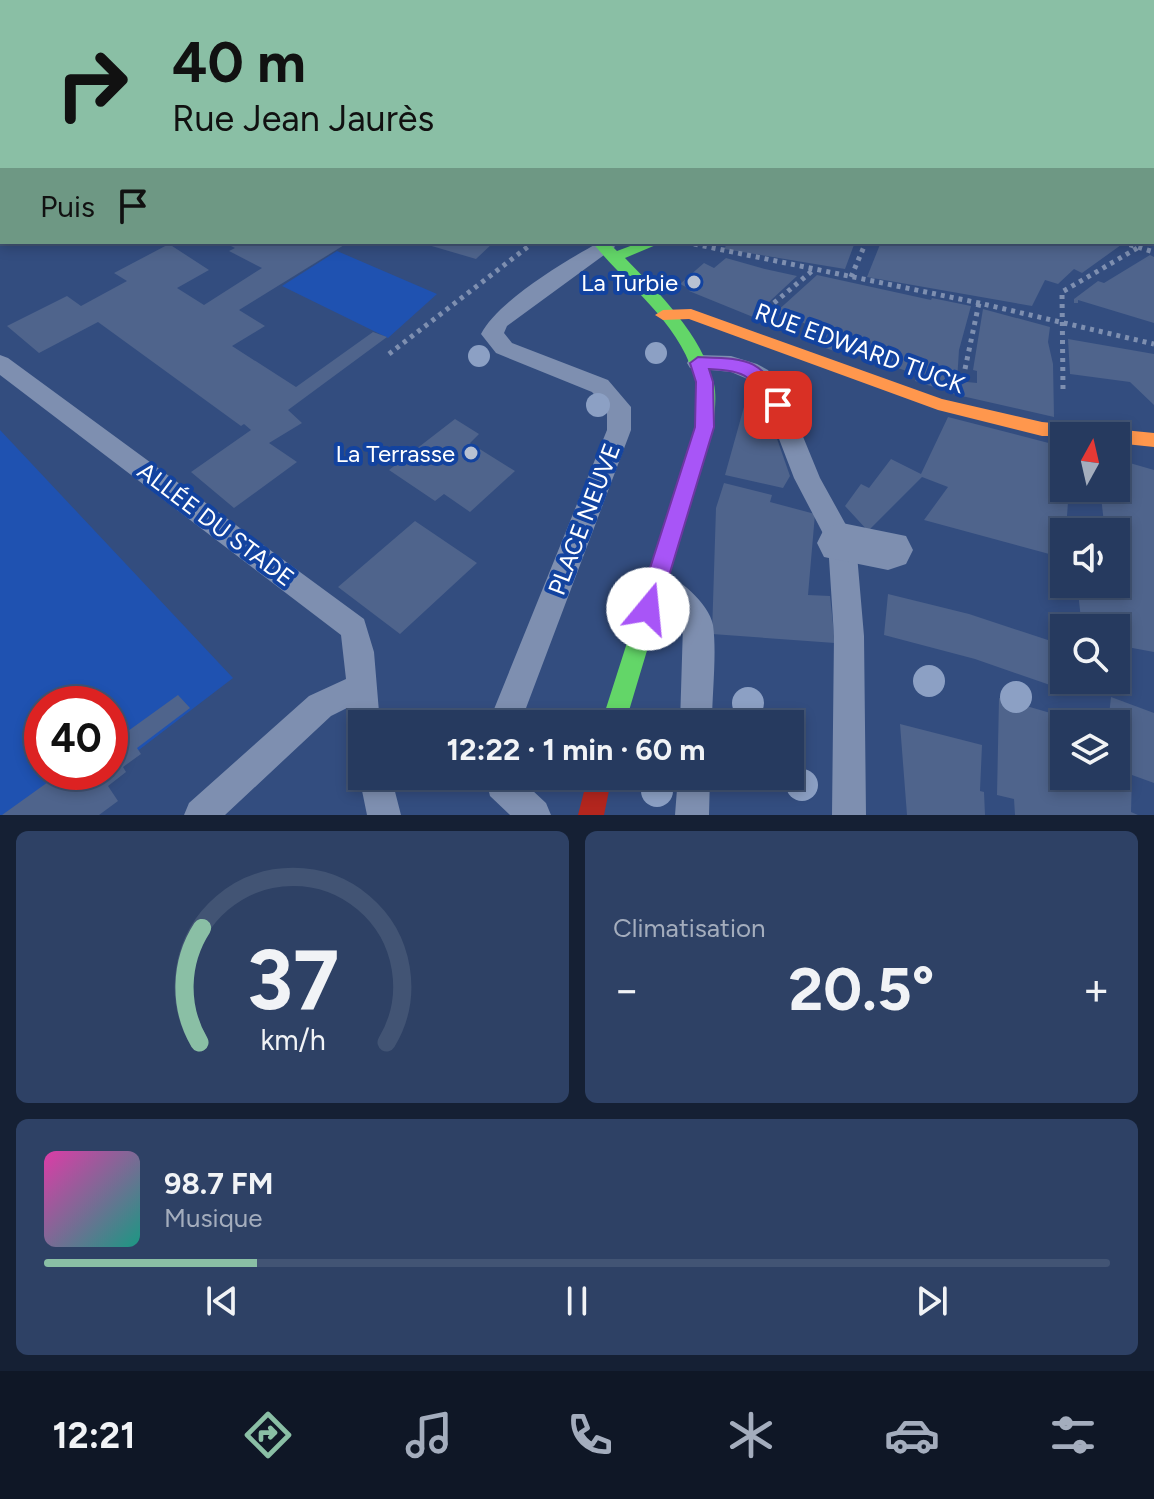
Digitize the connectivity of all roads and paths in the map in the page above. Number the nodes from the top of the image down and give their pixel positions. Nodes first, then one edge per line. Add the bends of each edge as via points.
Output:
1 (531, 244) edge
2 (641, 244) edge
3 (694, 244) edge
4 (865, 244) edge
5 (1128, 244) edge
6 (1139, 247) junction
7 (606, 249) edge
8 (1154, 252) edge
9 (851, 277) junction
10 (979, 303) junction
11 (663, 315) junction
12 (1063, 324) junction
13 (1154, 344) edge
14 (389, 354) dead end
15 (0, 363) edge
16 (698, 363) junction
17 (965, 369) dead end
18 (1073, 422) edge
19 (1050, 430) edge
20 (1130, 438) edge
21 (1154, 440) edge
22 (657, 581) junction
23 (361, 687) junction
24 (363, 710) edge
25 (509, 710) edge
26 (617, 710) edge
27 (696, 710) edge
28 (378, 790) edge
29 (507, 790) edge
30 (597, 790) edge
31 (693, 790) edge
32 (201, 815) edge
33 (384, 815) edge
34 (534, 815) edge
35 (591, 815) edge
36 (692, 815) edge
37 (849, 815) edge

1 - 14 path
2 - 7 street
3 - 9 path
4 - 9 path
5 - 6 path
6 - 8 path
6 - 12 path via 1062,292
7 - 11 street
7 - 25 lane, PLACE NEUVE via 576,263 498,322 492,334 504,348 600,386 619,407 619,430
9 - 10 path
10 - 12 path
10 - 17 path
11 - 16 street
11 - 19 street, RUE EDWARD TUCK via 691,314 938,404
12 - 13 path
12 - 18 path via 1062,386
15 - 23 lane, ALLÉE DU STADE via 354,628 362,657
16 - 22 street via 705,382 705,427
16 - 37 lane via 731,364 760,376 778,405 807,478 865,546 849,636
20 - 21 street, RUE EDWARD TUCK
22 - 26 street
22 - 27 lane via 698,623
23 - 24 lane, ALLÉE DU STADE
23 - 32 lane via 320,706
28 - 33 lane
29 - 34 lane
30 - 35 street
31 - 36 lane

